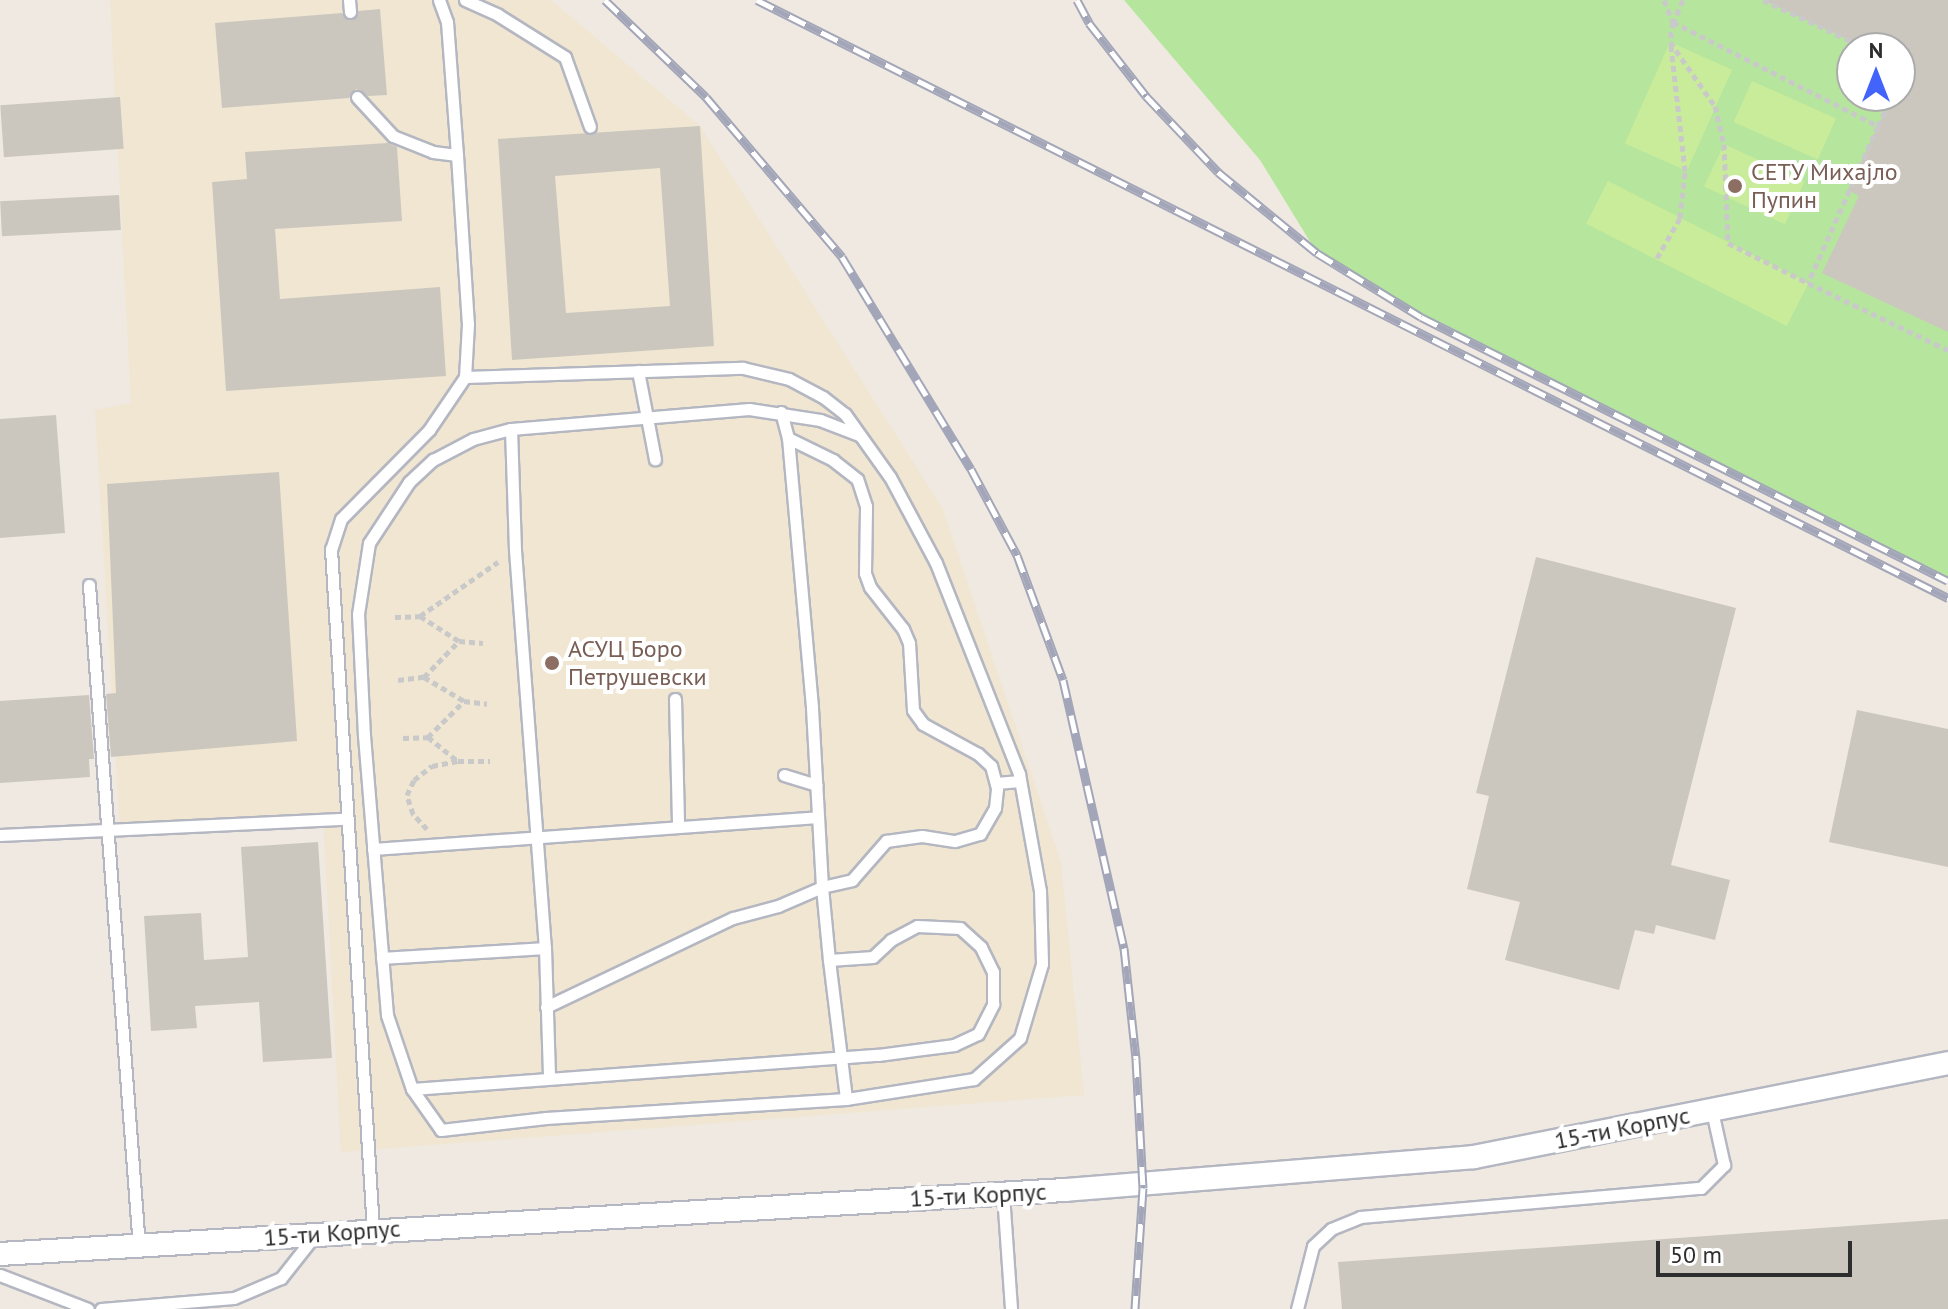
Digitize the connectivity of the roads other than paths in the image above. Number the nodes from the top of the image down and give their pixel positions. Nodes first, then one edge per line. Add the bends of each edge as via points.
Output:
1 (439, 0) edge
2 (465, 0) edge
3 (357, 97) dead end
4 (590, 127) dead end
5 (457, 155) junction
6 (638, 371) junction
7 (465, 377) junction
8 (781, 412) junction
9 (649, 416) junction
10 (511, 429) junction
11 (859, 435) junction
12 (788, 438) junction
13 (655, 459) dead end
14 (89, 585) dead end
15 (675, 699) dead end
16 (784, 775) dead end
17 (1020, 781) junction
18 (996, 783) junction
19 (816, 785) junction
20 (818, 817) junction
21 (345, 819) junction
22 (678, 826) junction
23 (106, 832) junction
24 (0, 835) edge
25 (538, 836) junction
26 (373, 849) junction
27 (822, 887) junction
28 (545, 948) junction
29 (382, 958) junction
30 (829, 960) junction
31 (546, 1007) junction
32 (841, 1057) junction
33 (1948, 1063) edge
34 (549, 1078) junction
35 (412, 1089) junction
36 (846, 1099) junction
37 (1712, 1111) junction
38 (1003, 1194) junction
39 (373, 1230) junction
40 (316, 1234) junction
41 (139, 1248) junction
42 (0, 1254) edge
43 (0, 1275) edge
44 (88, 1309) edge
45 (101, 1309) edge
46 (1011, 1309) edge
47 (1297, 1309) edge

1 - 5 lane via 447,22
2 - 4 lane via 565,57
3 - 5 lane via 393,136
5 - 7 lane via 468,324
6 - 7 lane
6 - 9 lane
6 - 11 lane via 743,368 789,379 845,414
7 - 21 lane via 429,430 360,495 334,532
8 - 9 lane via 736,409
8 - 11 lane
8 - 12 lane
9 - 10 lane
9 - 13 lane
10 - 25 lane via 515,550
10 - 26 lane via 473,439 433,460 409,482 369,543 358,614
11 - 17 lane via 890,477 936,563
12 - 18 lane via 833,460 857,479 866,506 865,573 909,643 913,710 923,724 978,754 991,766
12 - 19 lane
14 - 23 lane
15 - 22 lane
16 - 19 lane
17 - 18 lane
17 - 36 lane via 1040,891 1042,964 1020,1038 974,1079
18 - 27 lane via 995,808 980,834 955,841 922,836 886,841 852,880
19 - 20 lane
20 - 22 lane
20 - 27 lane
21 - 23 lane
21 - 39 lane
22 - 25 lane
23 - 24 lane
23 - 41 lane
25 - 26 lane
25 - 28 lane
26 - 29 lane
27 - 30 lane
27 - 31 lane via 733,918
28 - 29 lane
28 - 31 lane
29 - 35 lane via 387,1015
30 - 32 lane
30 - 32 lane via 873,957 917,926 960,928 981,947 993,972 993,1004 978,1034 954,1045
31 - 34 lane
32 - 34 lane
32 - 36 lane
33 - 37 street, 15-ти Корпус
34 - 35 lane
35 - 36 lane via 441,1130
37 - 38 street, 15-ти Корпус via 1474,1157
37 - 47 lane via 1724,1165 1701,1188 1360,1217 1331,1229 1313,1246
38 - 39 street, 15-ти Корпус
38 - 46 lane
39 - 40 street, 15-ти Корпус
40 - 41 street, 15-ти Корпус
40 - 45 lane via 281,1278 234,1298
41 - 42 street, 15-ти Корпус
43 - 44 lane

